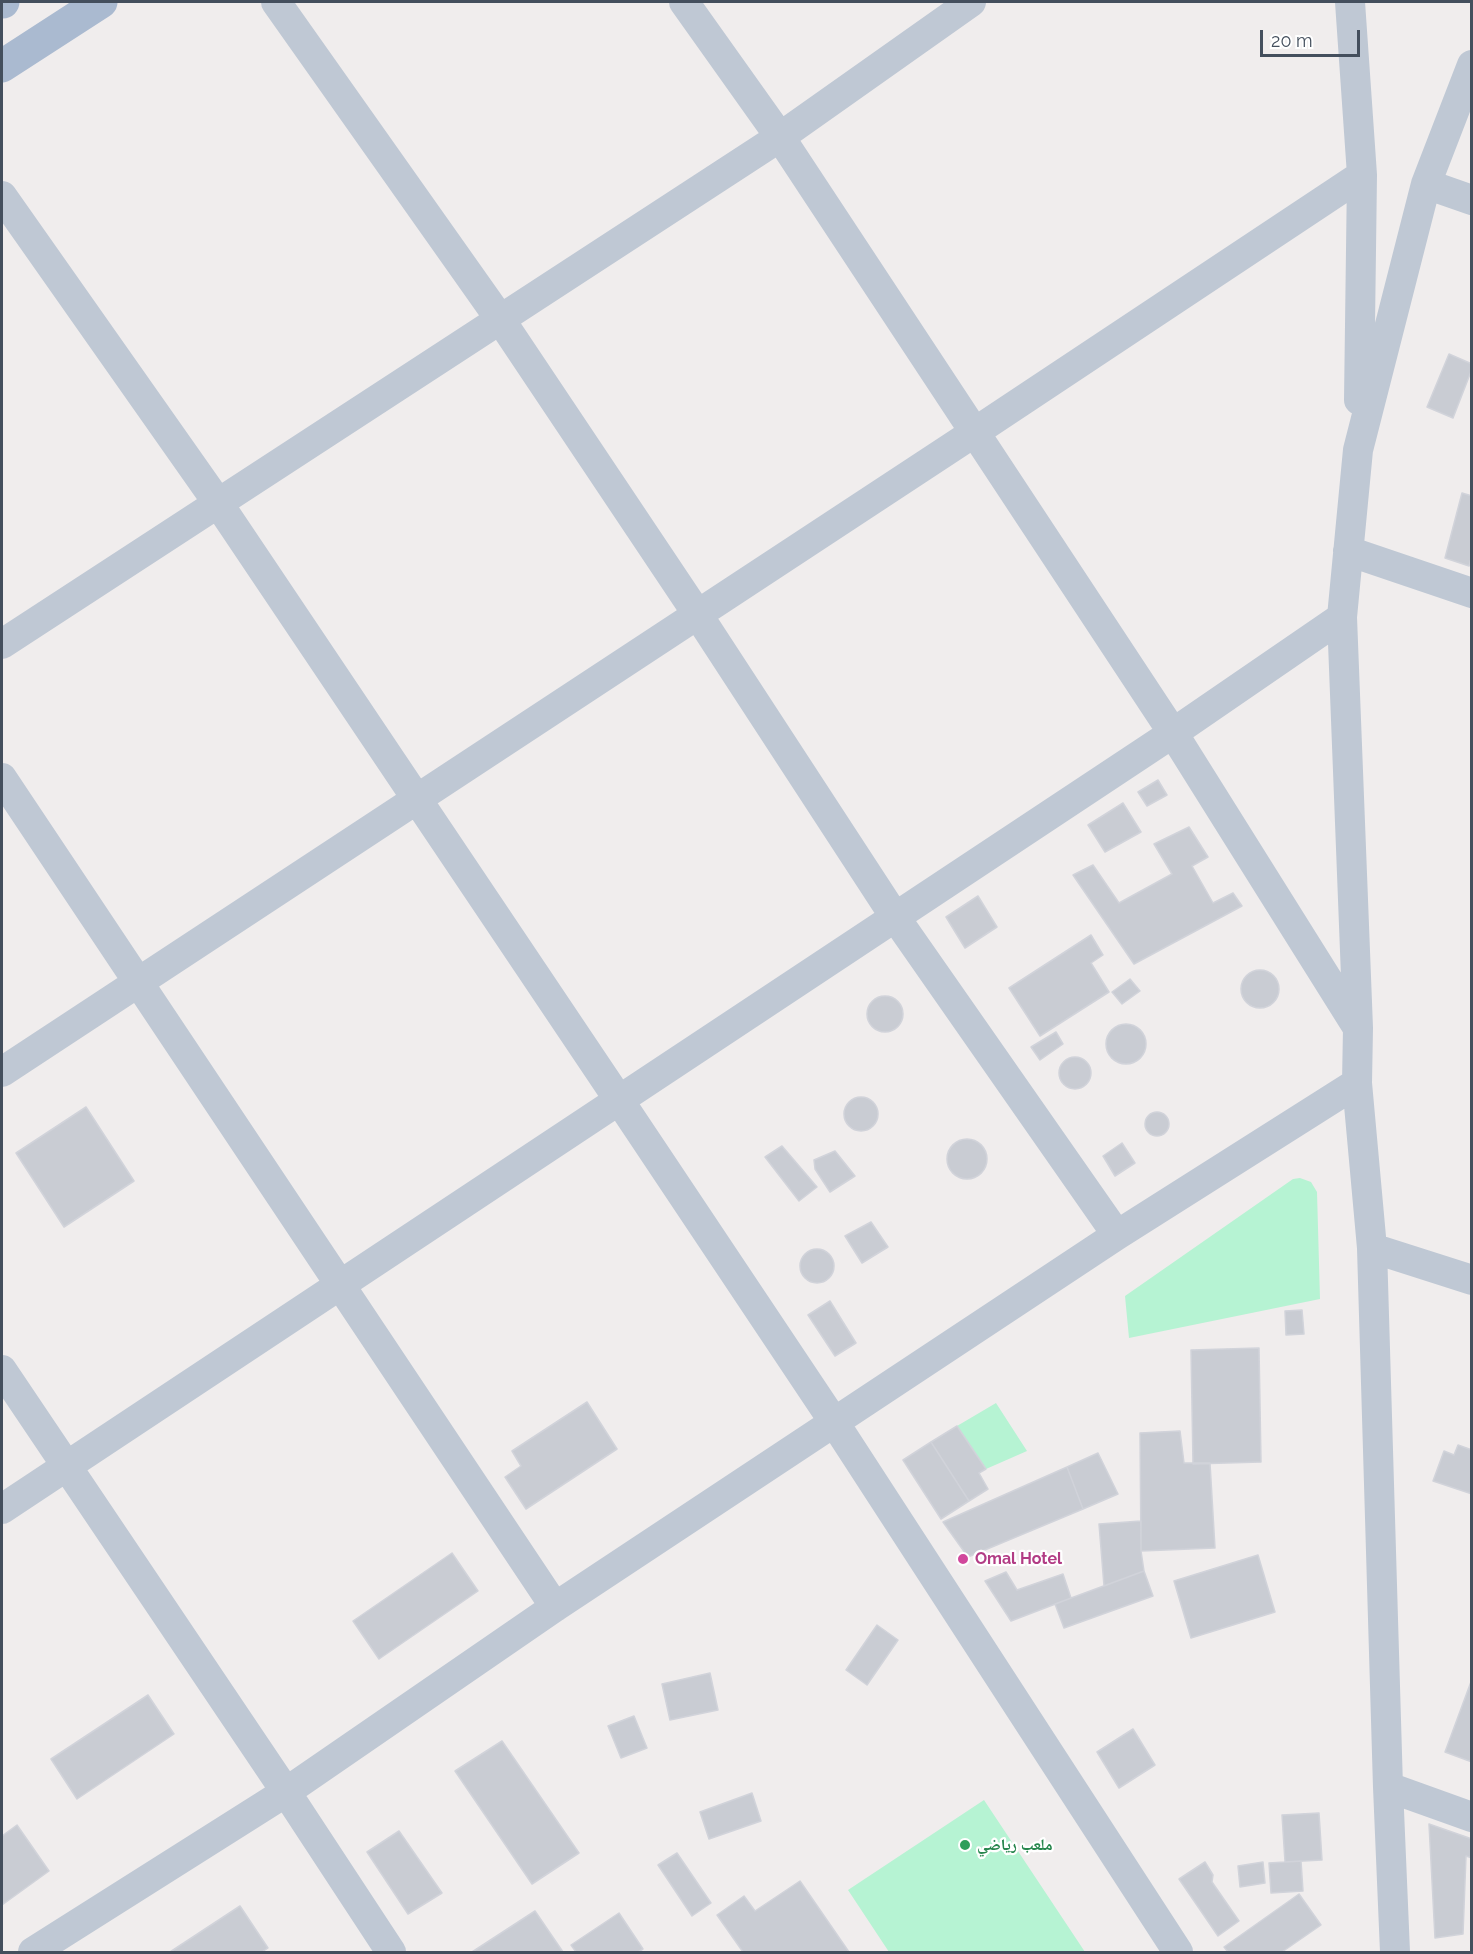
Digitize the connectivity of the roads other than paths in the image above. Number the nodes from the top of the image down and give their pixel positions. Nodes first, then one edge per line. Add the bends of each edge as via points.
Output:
1 (101, 2) edge
2 (276, 2) edge
3 (684, 2) edge
4 (971, 2) edge
5 (1350, 2) edge
6 (1472, 65) edge
7 (2, 66) edge
8 (780, 137) junction
9 (1362, 175) junction
10 (1426, 184) junction
11 (2, 196) edge
12 (1472, 201) edge
13 (500, 319) junction
14 (975, 432) junction
15 (1358, 450) junction
16 (218, 503) junction
17 (1348, 551) junction
18 (1472, 592) edge
19 (698, 615) junction
20 (1342, 617) junction
21 (2, 644) edge
22 (1173, 734) junction
23 (2, 778) edge
24 (417, 799) junction
25 (895, 917) junction
26 (138, 983) junction
27 (1358, 1028) junction
28 (2, 1072) edge
29 (1357, 1083) junction
30 (619, 1100) junction
31 (1117, 1235) junction
32 (1372, 1248) junction
33 (1472, 1280) edge
34 (340, 1285) junction
35 (2, 1370) edge
36 (834, 1422) junction
37 (66, 1466) junction
38 (2, 1509) edge
39 (555, 1607) junction
40 (1388, 1787) junction
41 (286, 1792) junction
42 (1472, 1817) edge
43 (33, 1953) edge
44 (391, 1953) edge
45 (1178, 1953) edge
46 (1395, 1953) edge

1 - 7 main road
2 - 13 street
3 - 8 street
4 - 8 street
5 - 9 street
6 - 10 street
8 - 13 street
8 - 14 street
9 - 14 street
9 - 15 street
10 - 12 street
10 - 15 street
11 - 16 street
13 - 16 street
13 - 19 street
14 - 19 street
14 - 22 street
15 - 17 street
16 - 21 street
16 - 24 street
17 - 18 street
17 - 20 street
19 - 24 street
19 - 25 street
20 - 22 street
20 - 27 street
22 - 25 street
22 - 27 street
23 - 26 street
24 - 26 street
24 - 30 street
25 - 30 street
25 - 31 street
26 - 28 street
26 - 34 street
27 - 29 street
29 - 31 street
29 - 32 street
30 - 34 street
30 - 36 street
31 - 36 street
32 - 33 street
32 - 40 street
34 - 37 street
34 - 39 street
35 - 37 street
36 - 39 street
36 - 45 street
37 - 38 street
37 - 41 street
39 - 41 street
40 - 42 street
40 - 46 street
41 - 43 street
41 - 44 street

